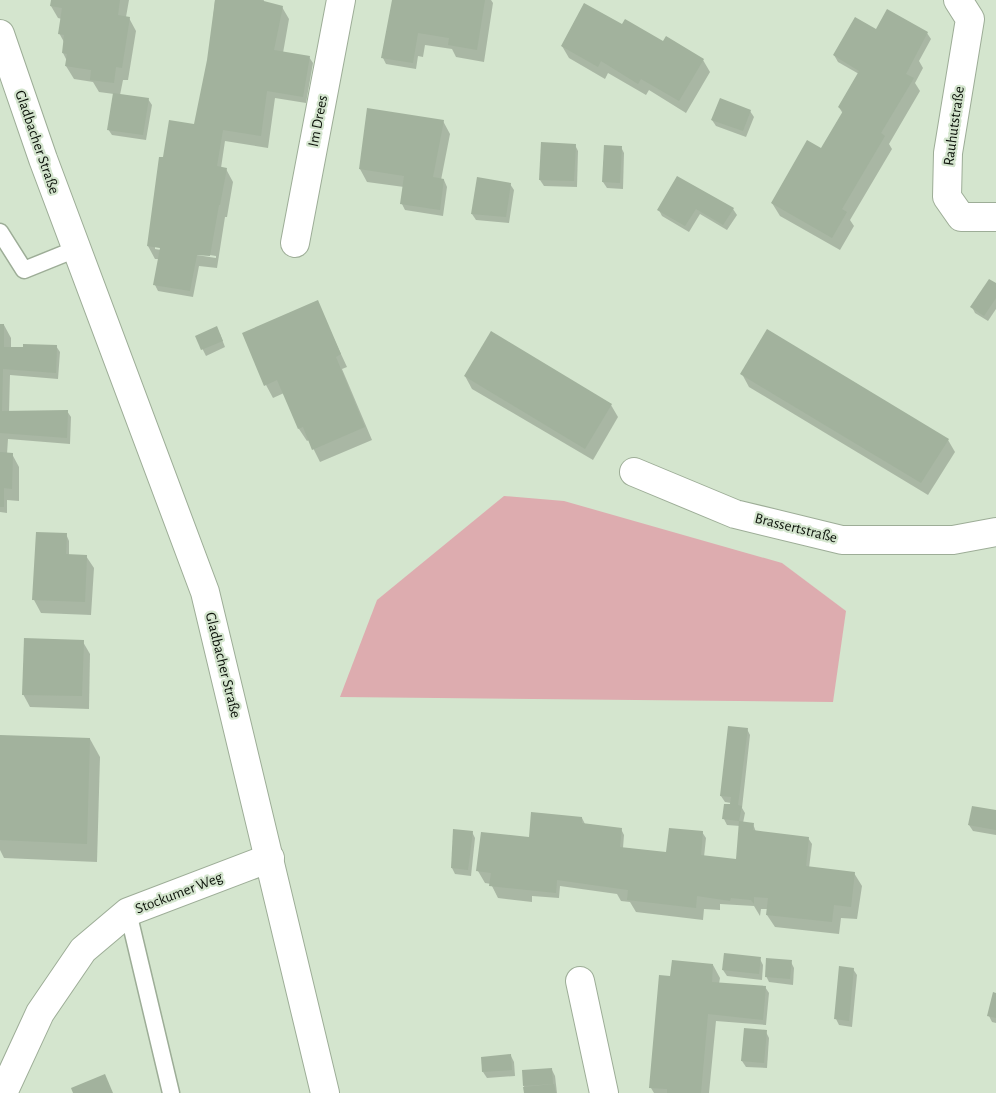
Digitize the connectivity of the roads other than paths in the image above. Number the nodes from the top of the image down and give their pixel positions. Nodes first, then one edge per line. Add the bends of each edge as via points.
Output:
1 (341, 0) edge
2 (958, 0) edge
3 (0, 34) edge
4 (996, 217) edge
5 (0, 232) edge
6 (295, 243) dead end
7 (76, 250) junction
8 (634, 472) dead end
9 (996, 532) edge
10 (270, 858) junction
11 (128, 912) junction
12 (580, 981) dead end
13 (3, 1093) edge
14 (171, 1093) edge
15 (325, 1093) edge
16 (604, 1093) edge

1 - 6 street, Im Drees
2 - 4 street, Rauhutstraße via 970,19 948,153 947,198 961,217
3 - 7 street, Gladbacher Straße
5 - 7 lane via 24,270
7 - 10 street, Gladbacher Straße via 205,592
8 - 9 street, Brassertstraße via 735,514 842,540 954,540
10 - 11 street, Stockumer Weg
10 - 15 street, Gladbacher Straße
11 - 13 street, Stockumer Weg via 83,950 40,1013
11 - 14 lane
12 - 16 street

